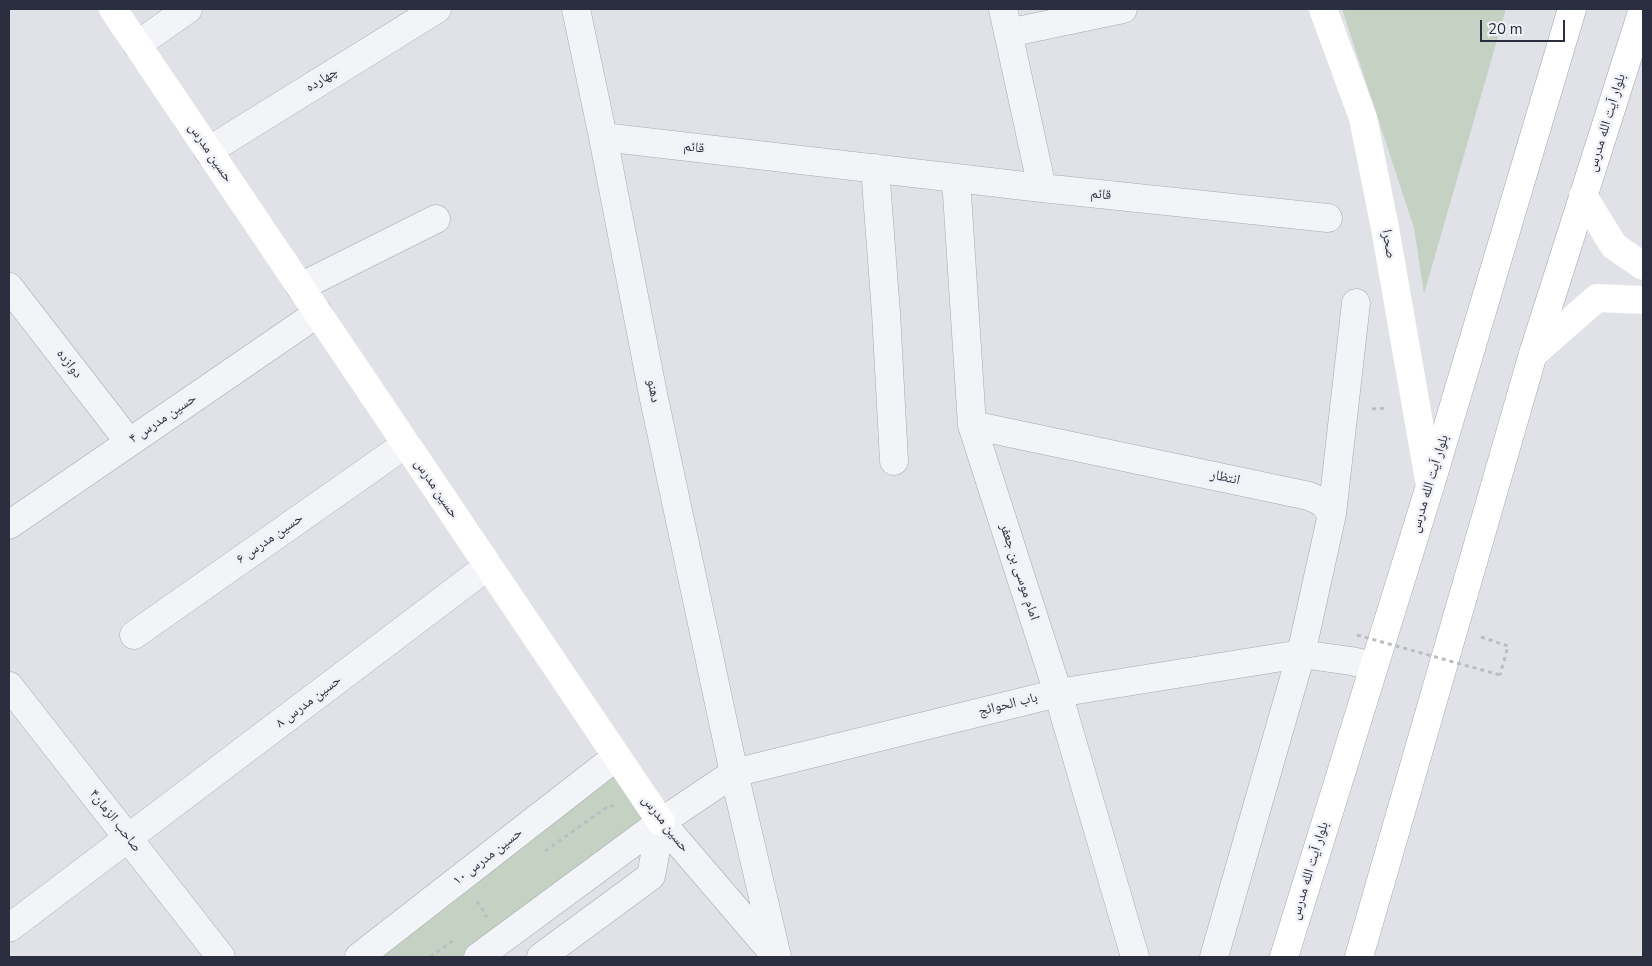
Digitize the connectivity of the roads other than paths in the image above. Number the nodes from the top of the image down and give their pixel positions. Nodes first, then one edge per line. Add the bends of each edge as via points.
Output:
1 (113, 9) edge
2 (188, 9) edge
3 (437, 9) edge
4 (576, 9) edge
5 (1123, 9) edge
6 (1323, 9) edge
7 (1572, 9) edge
8 (1643, 9) edge
9 (1006, 21) edge
10 (137, 45) junction
11 (603, 137) junction
12 (208, 151) junction
13 (875, 168) junction
14 (956, 178) junction
15 (1042, 188) junction
16 (1584, 196) junction
17 (1328, 218) dead end
18 (436, 219) dead end
19 (1643, 266) edge
20 (9, 287) edge
21 (300, 287) junction
22 (1643, 300) edge
23 (1356, 303) dead end
24 (318, 313) junction
25 (1533, 354) junction
26 (972, 425) junction
27 (129, 442) junction
28 (406, 444) junction
29 (894, 462) dead end
30 (1430, 486) junction
31 (1332, 514) junction
32 (9, 525) edge
33 (488, 566) junction
34 (134, 635) dead end
35 (1301, 654) junction
36 (1373, 666) junction
37 (9, 686) edge
38 (1058, 693) junction
39 (616, 757) junction
40 (734, 773) junction
41 (661, 822) junction
42 (129, 838) junction
43 (9, 928) edge
44 (221, 957) edge
45 (359, 957) edge
46 (478, 957) edge
47 (542, 957) edge
48 (777, 957) edge
49 (1135, 957) edge
50 (1214, 957) edge
51 (1284, 957) edge
52 (1359, 957) edge

1 - 10 main road, حسین مدرس
2 - 10 street
3 - 12 street, چهارده
4 - 11 street, دهنو
5 - 9 street
6 - 30 main road, صحرا via 1363,118
7 - 30 main road, بلوار آیت الله مدرس
8 - 16 main road, بلوار آیت الله مدرس
9 - 15 street
10 - 12 main road, حسین مدرس
11 - 13 street, قائم
11 - 40 street, دهنو via 653,394
12 - 21 main road, حسین مدرس
13 - 14 street, قائم
13 - 29 street
14 - 15 street, قائم
14 - 26 street, امام موسی بن جعفر
15 - 17 street, قائم
16 - 19 main road via 1614,246
16 - 25 main road, بلوار آیت الله مدرس
18 - 21 street
20 - 27 street, دوازده
21 - 24 main road, حسین مدرس
22 - 25 main road via 1597,298
23 - 31 street
24 - 27 street, حسین مدرس ۴
24 - 28 main road, حسین مدرس
25 - 52 main road, بلوار آیت الله مدرس
26 - 31 street, انتظار via 1309,496 1322,502
26 - 38 street, امام موسی بن جعفر
27 - 32 street, حسین مدرس ۴
28 - 33 main road, حسین مدرس
28 - 34 street, حسین مدرس ۶
30 - 36 main road, بلوار آیت الله مدرس
31 - 35 street
33 - 39 main road, حسین مدرس
33 - 42 street, حسین مدرس ۸
35 - 36 street, باب الحوائج
35 - 38 street, باب الحوائج
35 - 50 street
36 - 51 main road, بلوار آیت الله مدرس
37 - 42 street, صاحب الزمان۴
38 - 40 street, باب الحوائج
38 - 49 street, امام موسی بن جعفر
39 - 41 main road, حسین مدرس
39 - 45 street, حسین مدرس ۱۰
40 - 41 street, باب الحوائج
40 - 48 street, حسین مدرس
41 - 46 street
41 - 47 street via 651,876
41 - 48 street, حسین مدرس
42 - 43 street, حسین مدرس ۸
42 - 44 street, صاحب الزمان۴

